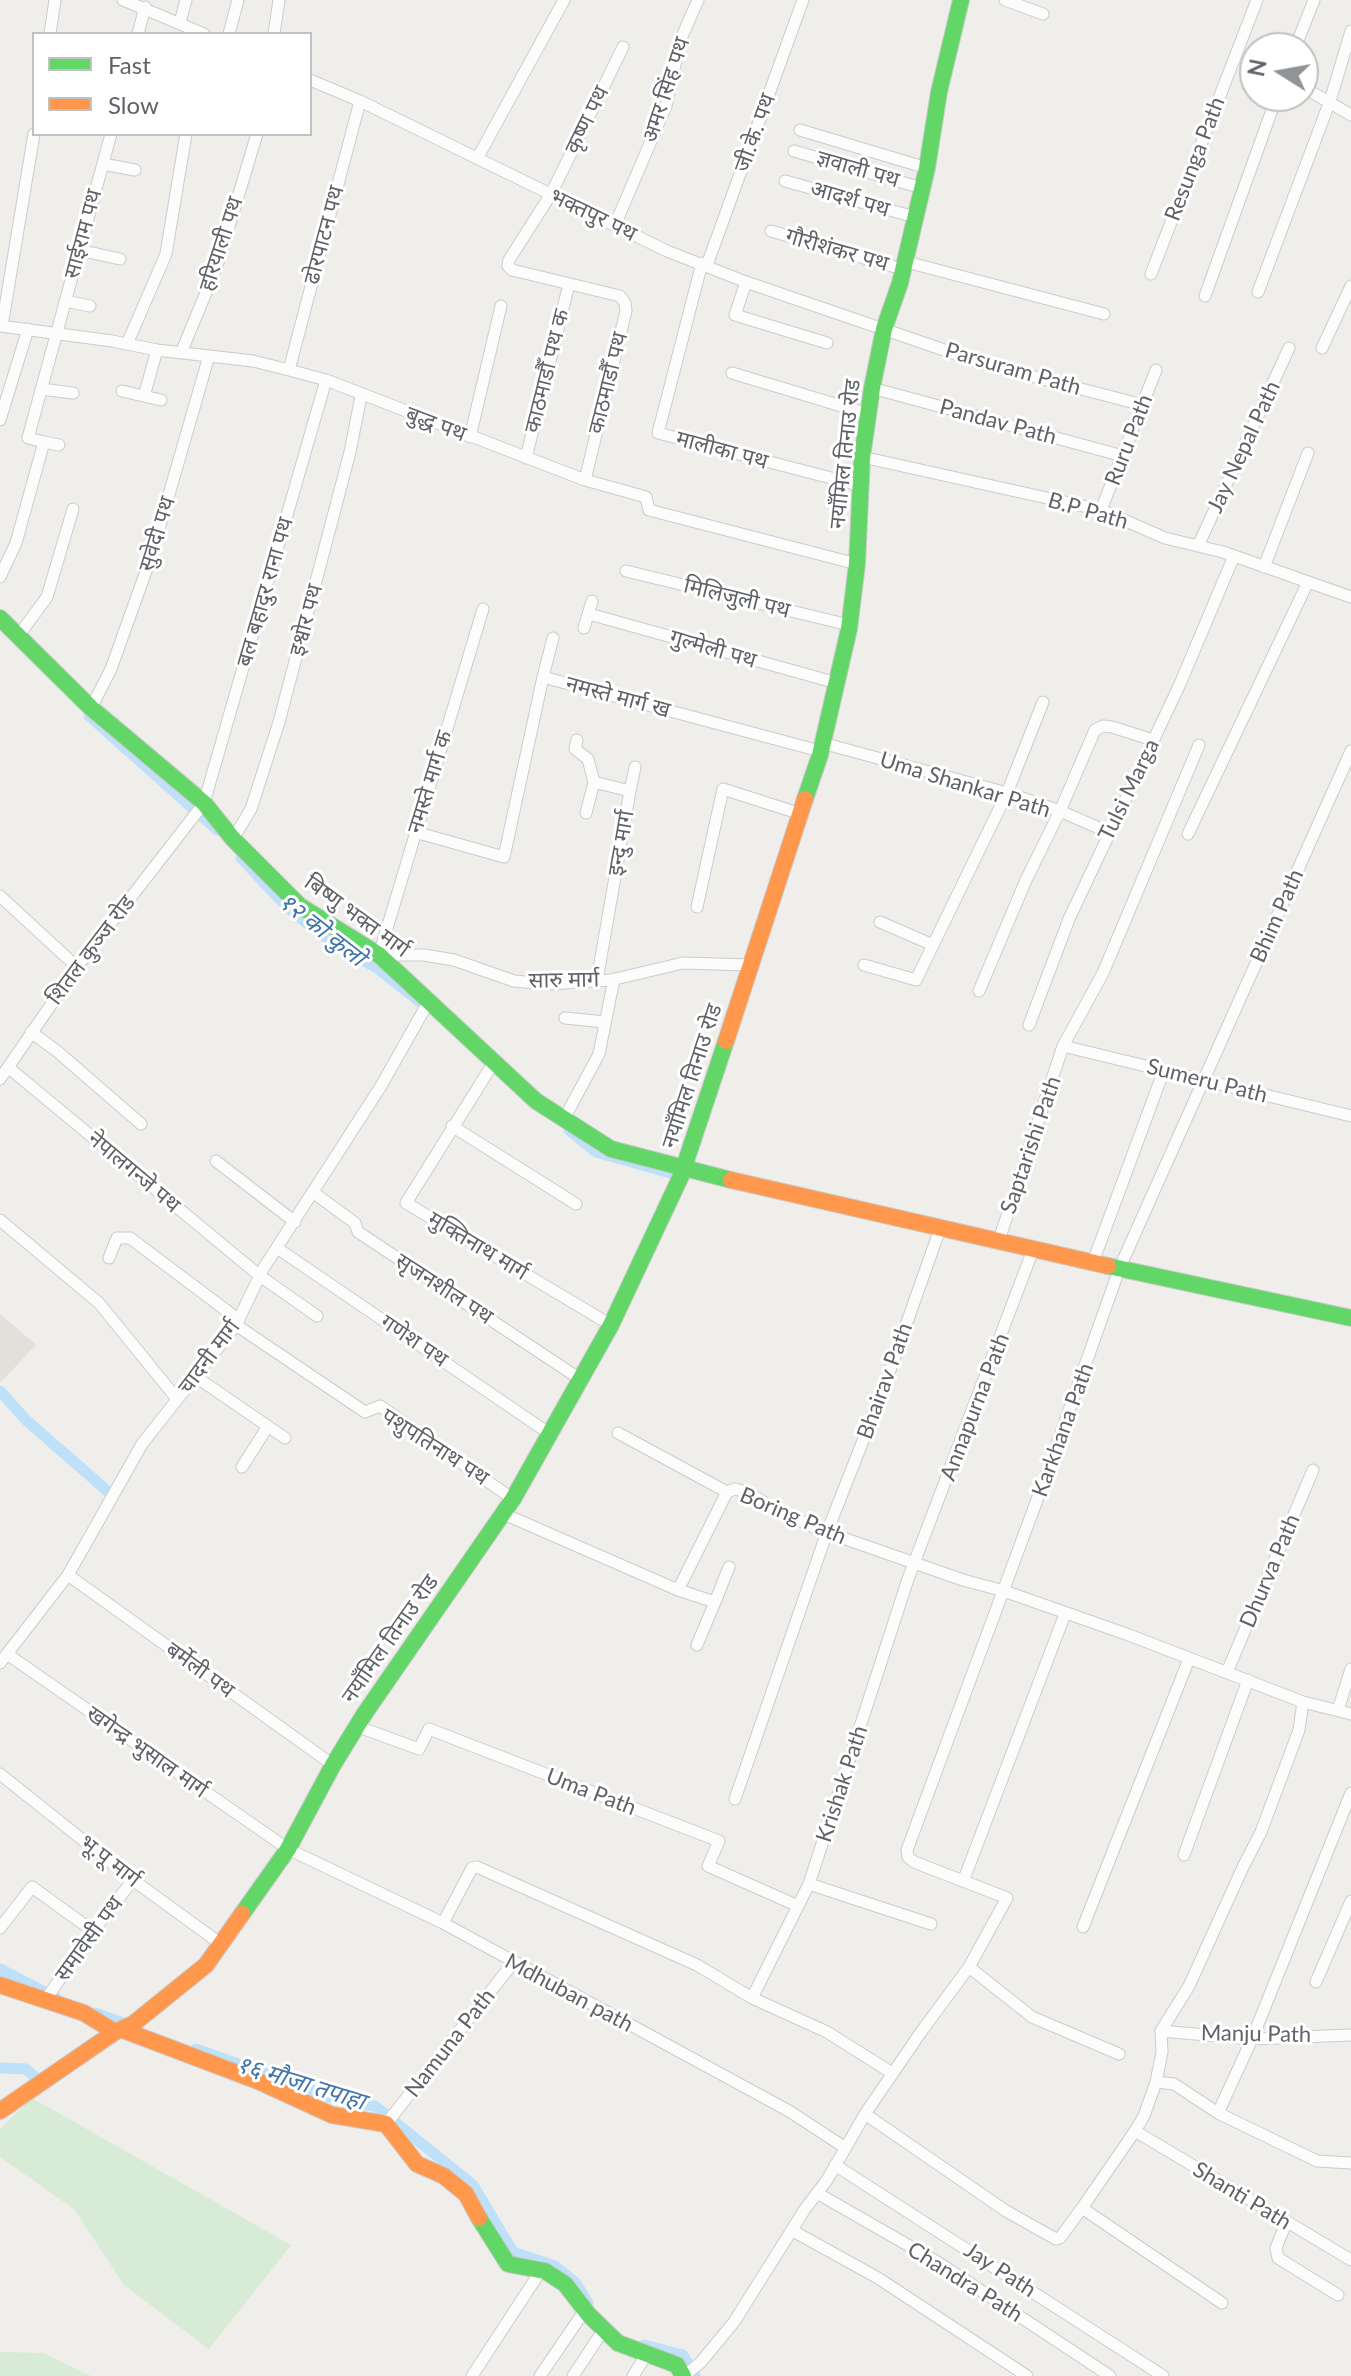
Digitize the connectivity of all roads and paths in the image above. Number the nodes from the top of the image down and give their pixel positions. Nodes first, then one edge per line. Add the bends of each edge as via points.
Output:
1 (55, 0) edge
2 (123, 0) edge
3 (186, 0) edge
4 (238, 0) edge
5 (279, 0) edge
6 (564, 0) edge
7 (698, 0) edge
8 (803, 0) edge
9 (961, 0) edge
10 (1005, 0) edge
11 (1257, 0) edge
12 (1314, 0) edge
13 (145, 7) junction
14 (1043, 14) dead end
15 (180, 22) junction
16 (1351, 31) edge
17 (50, 32) edge
18 (139, 32) edge
19 (200, 32) edge
20 (230, 32) edge
21 (274, 32) edge
22 (1301, 32) edge
23 (623, 47) dead end
24 (312, 81) edge
25 (1319, 95) edge
26 (360, 101) junction
27 (1330, 101) junction
28 (1271, 112) edge
29 (1351, 115) edge
30 (800, 130) dead end
31 (34, 136) edge
32 (110, 136) edge
33 (186, 136) edge
34 (256, 136) edge
35 (794, 151) dead end
36 (478, 157) junction
37 (103, 164) junction
38 (927, 168) junction
39 (135, 170) dead end
40 (785, 181) dead end
41 (922, 188) junction
42 (551, 194) junction
43 (915, 217) junction
44 (615, 225) junction
45 (771, 231) dead end
46 (79, 250) junction
47 (120, 259) dead end
48 (704, 264) junction
49 (903, 265) junction
50 (1151, 274) dead end
51 (746, 282) junction
52 (569, 284) junction
53 (1351, 286) edge
54 (1258, 292) dead end
55 (1205, 296) dead end
56 (65, 301) junction
57 (90, 306) dead end
58 (501, 306) dead end
59 (1104, 314) dead end
60 (1, 326) edge
61 (28, 329) junction
62 (884, 329) junction
63 (56, 334) junction
64 (827, 343) dead end
65 (127, 344) junction
66 (1289, 348) dead end
67 (1322, 348) dead end
68 (157, 350) junction
69 (181, 353) junction
70 (209, 356) junction
71 (289, 370) junction
72 (1156, 370) dead end
73 (732, 373) dead end
74 (326, 380) junction
75 (872, 388) junction
76 (41, 389) junction
77 (122, 391) dead end
78 (73, 393) dead end
79 (144, 396) junction
80 (361, 396) junction
81 (161, 400) dead end
82 (1143, 405) junction
83 (868, 414) junction
84 (0, 420) edge
85 (470, 437) junction
86 (44, 442) junction
87 (59, 445) dead end
88 (1308, 453) dead end
89 (1123, 456) junction
90 (862, 457) junction
91 (526, 458) junction
92 (585, 480) junction
93 (862, 486) junction
94 (73, 509) dead end
95 (1101, 510) junction
96 (1198, 546) junction
97 (1234, 556) junction
98 (857, 564) junction
99 (1264, 567) junction
100 (626, 571) dead end
101 (0, 577) edge
102 (1308, 582) junction
103 (1351, 597) edge
104 (592, 601) dead end
105 (483, 609) dead end
106 (589, 614) junction
107 (0, 618) edge
108 (849, 625) junction
109 (584, 628) dead end
110 (19, 635) junction
111 (553, 638) dead end
112 (543, 677) junction
113 (837, 683) junction
114 (1043, 702) dead end
115 (91, 708) junction
116 (577, 740) dead end
117 (1153, 740) junction
118 (1199, 745) dead end
119 (821, 747) junction
120 (1351, 751) edge
121 (635, 767) dead end
122 (594, 782) junction
123 (630, 791) junction
124 (1007, 793) junction
125 (204, 803) junction
126 (1060, 811) junction
127 (586, 813) dead end
128 (801, 814) junction
129 (415, 832) junction
130 (1108, 832) junction
131 (1188, 834) dead end
132 (233, 839) junction
133 (0, 896) edge
134 (697, 907) dead end
135 (880, 922) dead end
136 (933, 945) junction
137 (379, 955) junction
138 (751, 965) junction
139 (864, 965) dead end
140 (77, 967) junction
141 (614, 979) junction
142 (597, 980) junction
143 (916, 980) junction
144 (979, 991) dead end
145 (907, 993) dead end
146 (427, 1005) junction
147 (565, 1018) dead end
148 (605, 1022) junction
149 (1029, 1025) dead end
150 (31, 1032) junction
151 (1063, 1046) junction
152 (491, 1065) junction
153 (9, 1068) junction
154 (1164, 1070) junction
155 (0, 1079) edge
156 (1203, 1081) junction
157 (1351, 1116) edge
158 (564, 1119) junction
159 (141, 1124) dead end
160 (452, 1126) junction
161 (216, 1161) dead end
162 (685, 1168) junction
163 (314, 1193) junction
164 (576, 1204) dead end
165 (0, 1220) edge
166 (295, 1222) junction
167 (940, 1229) junction
168 (998, 1243) junction
169 (277, 1248) junction
170 (1033, 1250) junction
171 (109, 1258) dead end
172 (1093, 1262) junction
173 (1120, 1267) junction
174 (260, 1276) junction
175 (317, 1316) dead end
176 (1351, 1318) edge
177 (238, 1322) junction
178 (611, 1325) junction
179 (196, 1377) junction
180 (580, 1379) junction
181 (177, 1399) junction
182 (268, 1426) junction
183 (618, 1433) dead end
184 (550, 1434) junction
185 (285, 1438) dead end
186 (242, 1467) dead end
187 (1313, 1470) dead end
188 (727, 1492) junction
189 (513, 1499) junction
190 (504, 1514) junction
191 (827, 1532) junction
192 (916, 1563) junction
193 (729, 1567) dead end
194 (68, 1575) junction
195 (678, 1590) junction
196 (1004, 1591) junction
197 (715, 1602) junction
198 (1065, 1614) junction
199 (697, 1645) dead end
200 (4, 1658) edge
201 (1189, 1659) junction
202 (1351, 1669) edge
203 (1227, 1672) junction
204 (1248, 1680) junction
205 (1303, 1702) junction
206 (1338, 1710) junction
207 (1351, 1714) edge
208 (356, 1726) junction
209 (333, 1765) junction
210 (0, 1774) edge
211 (1351, 1793) edge
212 (735, 1799) dead end
213 (288, 1849) junction
214 (1184, 1855) dead end
215 (964, 1879) junction
216 (133, 1880) junction
217 (809, 1884) junction
218 (1351, 1901) edge
219 (798, 1906) junction
220 (443, 1923) junction
221 (931, 1924) dead end
222 (1083, 1927) dead end
223 (0, 1928) edge
224 (93, 1931) junction
225 (221, 1944) junction
226 (513, 1963) junction
227 (969, 1967) junction
228 (1316, 1982) dead end
229 (0, 1985) edge
230 (51, 1992) junction
231 (752, 1998) junction
232 (124, 2029) junction
233 (1161, 2031) junction
234 (1351, 2035) edge
235 (1252, 2039) junction
236 (1119, 2054) dead end
237 (892, 2073) junction
238 (1156, 2082) junction
239 (0, 2111) edge
240 (1218, 2113) junction
241 (865, 2114) junction
242 (386, 2124) junction
243 (1135, 2131) junction
244 (844, 2147) junction
245 (1351, 2163) edge
246 (835, 2165) junction
247 (817, 2193) junction
248 (1082, 2208) junction
249 (1286, 2223) junction
250 (793, 2231) junction
251 (1351, 2260) edge
252 (540, 2272) junction
253 (1338, 2295) dead end
254 (1222, 2303) dead end
255 (585, 2310) junction
256 (604, 2329) junction
257 (646, 2355) junction
258 (472, 2376) edge
259 (540, 2376) edge
260 (573, 2376) edge
261 (633, 2376) edge
262 (683, 2376) edge
263 (1027, 2376) edge
264 (1110, 2376) edge
265 (1163, 2376) edge

1 - 17 street
2 - 13 street
3 - 15 street
4 - 20 street
5 - 21 street
6 - 36 street
7 - 44 street, अमर सिंह पथ via 680,41 666,106
8 - 48 street, जी.के. पथ
9 - 38 street, नयाँमिल तिनाउ रोड
10 - 14 street
11 - 50 street, Resunga Path
12 - 22 street
13 - 15 street
13 - 18 street
15 - 19 street
16 - 27 street
23 - 42 street, कृष्ण पथ
24 - 26 street, भक्तपुर पथ
25 - 27 street
26 - 36 street, भक्तपुर पथ
26 - 71 street, ढोरपाटन पथ
27 - 29 street
27 - 54 street
28 - 55 street
30 - 38 street
31 - 60 street
32 - 37 street, साईराम पथ
33 - 65 street via 166,254
34 - 69 street, हरियाली पथ via 217,266
35 - 41 street, ज्ञवाली पथ
36 - 42 street, भक्तपुर पथ
37 - 39 street
37 - 46 street, साईराम पथ
38 - 41 street, नयाँमिल तिनाउ रोड
40 - 43 street, आदर्श पथ
41 - 43 street, नयाँमिल तिनाउ रोड
42 - 44 street, भक्तपुर पथ
42 - 52 street, काठमाडौँ पथ via 508,266
43 - 49 street, नयाँमिल तिनाउ रोड
44 - 48 street, भक्तपुर पथ
45 - 49 street, गौरीशंकर पथ
46 - 47 street
46 - 56 street, साईराम पथ
48 - 51 street, भक्तपुर पथ
48 - 93 street, मालीका पथ via 658,433
49 - 59 street, गौरीशंकर पथ
49 - 62 street, नयाँमिल तिनाउ रोड
51 - 62 street, भक्तपुर पथ
51 - 64 street via 735,315
52 - 91 street, काठमाडौँ पथ क
52 - 92 street, काठमाडौँ पथ via 620,296 626,311
53 - 67 street
56 - 57 street
56 - 63 street, साईराम पथ
58 - 85 street
60 - 61 street, बुद्ध पथ
61 - 63 street, बुद्ध पथ
61 - 84 street
62 - 75 street, नयाँमिल तिनाउ रोड
62 - 82 street, Parsuram Path via 985,364
63 - 65 street, बुद्ध पथ
63 - 76 street, साईराम पथ
65 - 68 street, बुद्ध पथ
66 - 96 street, Jay Nepal Path
68 - 69 street, बुद्ध पथ
68 - 79 street
69 - 70 street, बुद्ध पथ
70 - 71 street, बुद्ध पथ
70 - 115 street, सुवेदी पथ via 150,560 111,669
71 - 74 street, बुद्ध पथ
72 - 82 street, Ruru Path
73 - 83 street
74 - 80 street, बुद्ध पथ
74 - 125 street, बल बहादुर राना पथ
75 - 83 street, नयाँमिल तिनाउ रोड
75 - 89 street, Pandav Path
76 - 78 street
76 - 86 street, साईराम पथ via 28,438
77 - 79 street
79 - 81 street
80 - 85 street, बुद्ध पथ
80 - 132 street, इश्वोर पथ via 279,722 251,809
82 - 89 street, Ruru Path
83 - 90 street, नयाँमिल तिनाउ रोड
85 - 91 street, बुद्ध पथ
86 - 87 street
86 - 101 street via 16,543
88 - 99 street
89 - 95 street, Ruru Path
90 - 93 street, नयाँमिल तिनाउ रोड
90 - 95 street, B.P Path
91 - 92 street, बुद्ध पथ
92 - 98 street, बुद्ध पथ via 646,497 649,510
93 - 98 street, नयाँमिल तिनाउ रोड
94 - 110 street via 47,597
95 - 96 street, B.P Path
96 - 97 street, B.P Path
97 - 99 street, B.P Path
97 - 117 street, Tulsi Marga
98 - 108 street, नयाँमिल तिनाउ रोड
99 - 102 street, B.P Path
100 - 108 street, मिलिजुली पथ
102 - 103 street, B.P Path
102 - 131 street
104 - 106 street
105 - 129 street, नमस्ते मार्ग क
106 - 109 street
106 - 113 street, गुल्मेली पथ
107 - 110 street, बिष्णु भक्त मार्ग
108 - 113 street, नयाँमिल तिनाउ रोड
110 - 115 street, बिष्णु भक्त मार्ग
111 - 112 street
112 - 119 street, नमस्ते मार्ग ख
112 - 129 street, नमस्ते मार्ग ख via 504,857
113 - 119 street, नयाँमिल तिनाउ रोड
114 - 124 street
115 - 125 street, बिष्णु भक्त मार्ग
116 - 122 street, इन्दु मार्ग via 575,749 588,759
117 - 126 street via 1112,727 1095,730
117 - 130 street, Tulsi Marga
118 - 151 street, Saptarishi Path via 1103,973
119 - 124 street, Uma Shankar Path
119 - 128 street, नयाँमिल तिनाउ रोड
120 - 156 street, Bhim Path
121 - 123 street
122 - 123 street, इन्दु मार्ग
122 - 127 street
123 - 142 street, इन्दु मार्ग
124 - 126 street, Uma Shankar Path
124 - 136 street
125 - 132 street, बिष्णु भक्त मार्ग
125 - 140 street, शितल कुञ्ज रोड
126 - 130 street
126 - 144 street, Uma Shankar Path
128 - 134 street via 723,789
128 - 138 street, नयाँमिल तिनाउ रोड
129 - 137 street, नमस्ते मार्ग क
130 - 149 street, Tulsi Marga
132 - 137 street, बिष्णु भक्त मार्ग via 300,906
133 - 140 street
135 - 136 street
136 - 143 street
137 - 142 street, सारु मार्ग via 454,960 514,981
137 - 146 street, बिष्णु भक्त मार्ग
138 - 141 street, सारु मार्ग via 683,963
138 - 162 street, नयाँमिल तिनाउ रोड
139 - 143 street
140 - 150 street, शितल कुञ्ज रोड
141 - 142 street, सारु मार्ग
141 - 148 street
143 - 145 street
146 - 152 street, बिष्णु भक्त मार्ग
146 - 163 street, चादनी मार्ग
147 - 148 street
148 - 158 street via 599,1054
150 - 153 street, शितल कुञ्ज रोड
150 - 159 street
151 - 154 street, Sumeru Path
151 - 168 street, Saptarishi Path
152 - 158 street, बिष्णु भक्त मार्ग
152 - 160 street, मुक्तिनाथ मार्ग
153 - 155 street, शितल कुञ्ज रोड
153 - 174 street, नेपालगन्जे पथ
154 - 156 street, Sumeru Path
154 - 172 street
156 - 157 street, Sumeru Path
156 - 173 street, Bhim Path
158 - 162 street, बिष्णु भक्त मार्ग via 611,1149
160 - 164 street
160 - 178 street, मुक्तिनाथ मार्ग via 406,1203
161 - 166 street
162 - 167 street, बिष्णु भक्त मार्ग
162 - 178 street, नयाँमिल तिनाउ रोड
163 - 166 street, चादनी मार्ग
163 - 180 street, सृजनशील पथ via 355,1223 358,1232
165 - 181 street via 99,1303
166 - 169 street, चादनी मार्ग
167 - 168 street, बिष्णु भक्त मार्ग
167 - 191 street, Bhairav Path
168 - 170 street, बिष्णु भक्त मार्ग
169 - 174 street, चादनी मार्ग
169 - 184 street, गणेश पथ
170 - 172 street, बिष्णु भक्त मार्ग
170 - 192 street, Annapurna Path
171 - 177 street via 117,1238 130,1238
172 - 173 street, बिष्णु भक्त मार्ग
173 - 176 street, बिष्णु भक्त मार्ग
173 - 196 street, Karkhana Path
174 - 175 street, नेपालगन्जे पथ
174 - 177 street, चादनी मार्ग
177 - 179 street, चादनी मार्ग
177 - 189 street, पशुपतिनाथ पथ via 365,1412 380,1406
178 - 180 street, नयाँमिल तिनाउ रोड
179 - 181 street, चादनी मार्ग
179 - 182 street
180 - 184 street, नयाँमिल तिनाउ रोड
181 - 194 street, चादनी मार्ग via 142,1444
182 - 185 street
182 - 186 street
183 - 188 street
184 - 189 street, नयाँमिल तिनाउ रोड
187 - 203 street, Dhurva Path
188 - 191 street, Boring Path via 749,1493
188 - 195 street, Boring Path
189 - 190 street, नयाँमिल तिनाउ रोड
190 - 195 street
190 - 208 street, नयाँमिल तिनाउ रोड
191 - 192 street, Boring Path
191 - 212 street, Bhairav Path
192 - 196 street, Boring Path
192 - 217 street, Krishak Path
193 - 197 street
194 - 200 street, चादनी मार्ग
194 - 209 street, बर्मेली पथ
195 - 197 street
196 - 198 street, Boring Path
196 - 215 street, Karkhana Path via 907,1850 914,1862
197 - 199 street
198 - 201 street, Boring Path
198 - 215 street
200 - 213 street, खगेन्द्र भुसाल मार्ग
201 - 203 street, Boring Path
201 - 222 street
202 - 206 street
203 - 204 street, Boring Path
204 - 205 street, Boring Path
204 - 214 street
205 - 206 street, Boring Path
205 - 233 street via 1299,1730 1261,1832 1189,1986
206 - 207 street, Boring Path
208 - 209 street, नयाँमिल तिनाउ रोड
208 - 219 street, Uma Path via 419,1749 429,1729 719,1841 708,1866
209 - 213 street, नयाँमिल तिनाउ रोड
210 - 216 street, भू.पू मार्ग
211 - 235 street
213 - 220 street, Mdhuban path
213 - 225 street, नयाँमिल तिनाउ रोड
215 - 227 street via 1007,1898
216 - 224 street, समावेसी पथ
216 - 225 street, भू.पू मार्ग
217 - 219 street, Krishak Path
217 - 221 street
218 - 228 street
219 - 231 street, Krishak Path
220 - 226 street, Mdhuban path
220 - 231 street via 477,1867 697,1965
223 - 224 street via 32,1887
224 - 230 street, समावेसी पथ
225 - 232 street, नयाँमिल तिनाउ रोड via 206,1965
226 - 242 street, Namuna Path
226 - 244 street, Mdhuban path via 789,2111
227 - 236 street via 1032,2017
227 - 237 street
229 - 230 street
230 - 232 street
231 - 237 street via 827,2032
232 - 239 street, नयाँमिल तिनाउ रोड
232 - 242 street via 332,2115
233 - 235 street, Manju Path
233 - 238 street
234 - 235 street, Manju Path
235 - 240 street
237 - 241 street
238 - 240 street via 1174,2084
238 - 243 street
240 - 245 street via 1317,2161
241 - 244 street
241 - 248 street via 1050,2237 1060,2238
242 - 252 street via 417,2164 466,2194 508,2264
243 - 248 street
243 - 249 street, Shanti Path
244 - 246 street
246 - 247 street
246 - 265 street, Jay Path
247 - 250 street
247 - 264 street, Chandra Path via 939,2263
248 - 254 street
249 - 251 street, Shanti Path
249 - 253 street via 1276,2248 1278,2258
250 - 262 street via 734,2322
250 - 263 street via 878,2278
252 - 255 street via 565,2284
252 - 258 street
255 - 256 street
255 - 259 street
256 - 257 street via 618,2343
256 - 260 street
257 - 261 street
257 - 262 street via 677,2365

